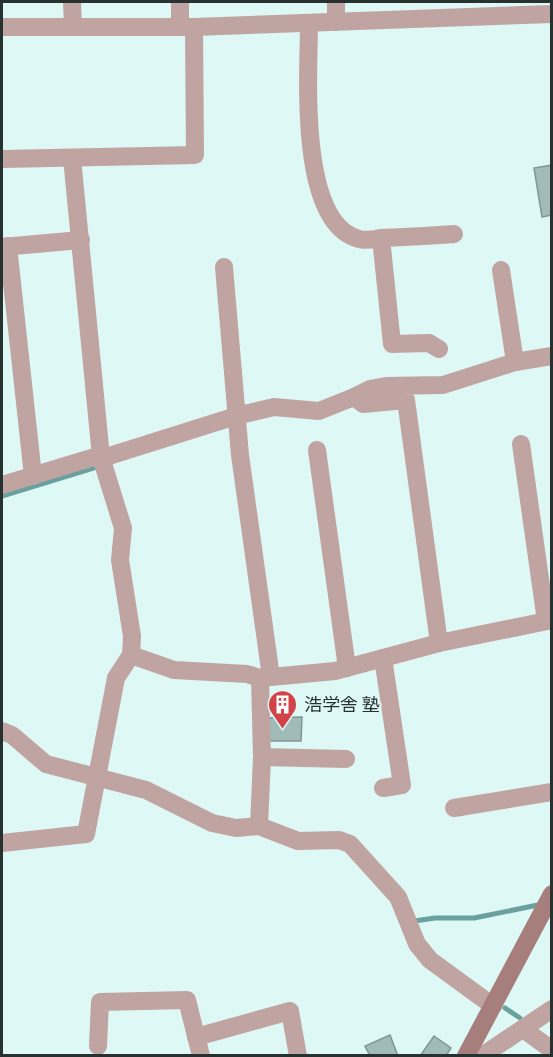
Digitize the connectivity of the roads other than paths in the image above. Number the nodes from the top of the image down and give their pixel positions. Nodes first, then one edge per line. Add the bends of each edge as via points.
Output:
1 (72, 2) edge
2 (180, 2) edge
3 (336, 2) edge
4 (420, 10) edge
5 (552, 14) edge
6 (336, 22) junction
7 (309, 23) junction
8 (2, 27) edge
9 (73, 27) junction
10 (187, 27) junction
11 (72, 158) junction
12 (2, 159) edge
13 (454, 234) dead end
14 (381, 238) junction
15 (81, 240) junction
16 (5, 247) edge
17 (224, 267) dead end
18 (501, 270) dead end
19 (439, 349) dead end
20 (552, 356) edge
21 (515, 362) junction
22 (357, 400) junction
23 (236, 419) junction
24 (521, 444) dead end
25 (317, 450) dead end
26 (102, 461) junction
27 (33, 476) junction
28 (2, 485) edge
29 (549, 620) edge
30 (439, 643) junction
31 (131, 655) junction
32 (383, 658) junction
33 (347, 668) junction
34 (265, 677) junction
35 (2, 731) edge
36 (262, 757) junction
37 (346, 759) dead end
38 (98, 776) junction
39 (383, 788) dead end
40 (552, 792) edge
41 (454, 808) dead end
42 (259, 826) junction
43 (2, 843) edge
44 (552, 894) edge
45 (493, 1006) junction
46 (552, 1009) edge
47 (523, 1029) junction
48 (196, 1037) junction
49 (98, 1046) dead end
50 (552, 1050) edge
51 (201, 1056) edge
52 (298, 1056) edge
53 (466, 1056) edge
54 (483, 1056) edge

1 - 9 street
2 - 10 street
3 - 6 street
4 - 5 street
4 - 6 street
6 - 7 street
7 - 10 street
7 - 14 street via 309,144 314,175 327,208 342,229 359,239
8 - 9 street
9 - 10 street
10 - 11 street via 195,154
11 - 12 street
11 - 15 street
13 - 14 street
14 - 19 street via 392,344 429,343
15 - 16 street
15 - 26 street
16 - 27 street
17 - 23 street
18 - 21 street
20 - 21 street
21 - 22 street via 442,385 370,389
22 - 23 street via 319,411 274,407
22 - 30 street via 406,400
23 - 26 street
23 - 34 street
24 - 29 street
25 - 33 street
26 - 27 street
26 - 31 street via 123,528 120,560 132,636
27 - 28 street
29 - 30 street
30 - 32 street
31 - 34 street via 174,670
31 - 38 street via 116,678
32 - 33 street
32 - 39 street via 402,785
33 - 34 street
34 - 36 street
35 - 38 street via 46,764
36 - 37 street
36 - 42 street
38 - 42 street via 146,790 212,824
38 - 43 street via 86,834
40 - 41 street
42 - 45 street via 298,841 339,840 350,844 398,897 417,944 430,960
44 - 45 street
45 - 53 street
46 - 47 street
47 - 50 street
47 - 54 street
48 - 49 street via 187,1000 100,1002
48 - 51 street
48 - 52 street via 290,1011

